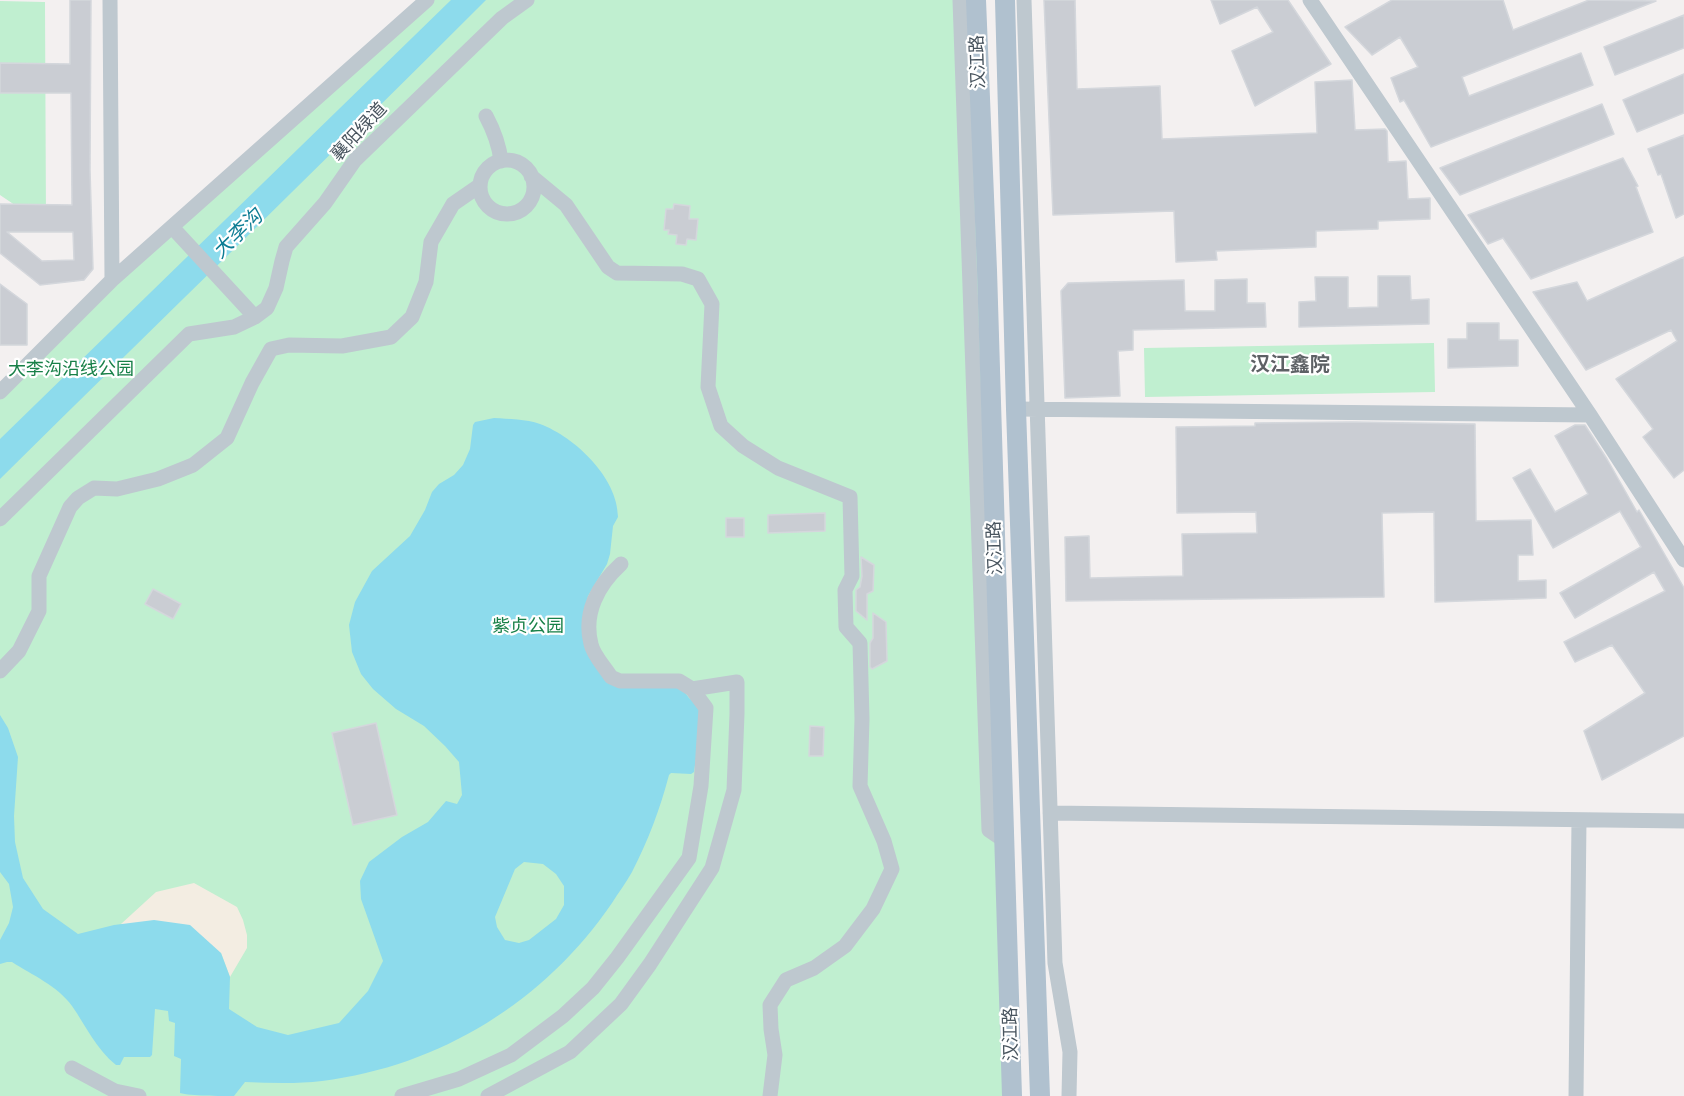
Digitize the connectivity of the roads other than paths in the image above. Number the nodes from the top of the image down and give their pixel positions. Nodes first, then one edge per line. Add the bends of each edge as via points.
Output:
1 (110, 0) edge
2 (427, 0) edge
3 (527, 0) edge
4 (960, 0) edge
5 (976, 0) edge
6 (1005, 0) edge
7 (1024, 0) edge
8 (1310, 0) edge
9 (486, 116) dead end
10 (501, 160) junction
11 (531, 176) junction
12 (479, 186) junction
13 (175, 230) junction
14 (112, 280) junction
15 (255, 317) junction
16 (0, 392) edge
17 (1016, 409) junction
18 (1037, 409) junction
19 (1590, 416) junction
20 (0, 519) edge
21 (1684, 560) edge
22 (621, 564) dead end
23 (6, 656) edge
24 (0, 671) edge
25 (692, 688) junction
26 (1050, 813) junction
27 (1579, 820) junction
28 (1684, 821) edge
29 (1005, 841) junction
30 (72, 1068) dead end
31 (139, 1096) edge
32 (402, 1096) edge
33 (488, 1096) edge
34 (770, 1096) edge
35 (1012, 1096) edge
36 (1040, 1096) edge
37 (1069, 1096) edge
38 (1576, 1096) edge

1 - 14 street
2 - 13 street
3 - 15 street, 襄阳绿道 via 502,18 355,160 325,204 286,247 276,288 267,308
4 - 29 street via 989,830
5 - 29 main road, 汉江路
6 - 17 main road, 汉江路
7 - 18 street
8 - 19 street
9 - 10 street via 495,132
10 - 11 street via 519,163
10 - 12 street via 486,169
11 - 12 street via 534,184 530,201 524,208 507,214 484,203
11 - 34 street via 566,205 608,267 617,273 682,274 698,279 712,304 708,387 720,426 778,468 850,498 852,576 845,590 846,627 860,642 860,786 892,869 873,909 845,946 814,968 786,980 770,1005 775,1055
12 - 23 street via 453,204 431,242 426,282 412,317 391,337 342,346 290,345 272,349 227,438 194,465 158,480 117,489 94,488 78,498 70,507 39,576 39,611 19,651
13 - 14 street
13 - 15 street
14 - 16 street
15 - 20 street, 襄阳绿道 via 234,327 189,334
17 - 18 street
17 - 36 main road, 汉江路
18 - 19 street
18 - 26 street
19 - 21 street
22 - 25 street via 596,595 588,619 591,646 616,680 675,680
23 - 24 street
25 - 32 street via 706,708 701,786 689,858 639,929 593,988 511,1055 459,1079
25 - 33 street via 737,682 734,790 712,868 621,1004 570,1052
26 - 27 street
26 - 37 street via 1055,963 1070,1052
27 - 28 street
27 - 38 street
29 - 35 main road, 汉江路
30 - 31 street via 115,1090

